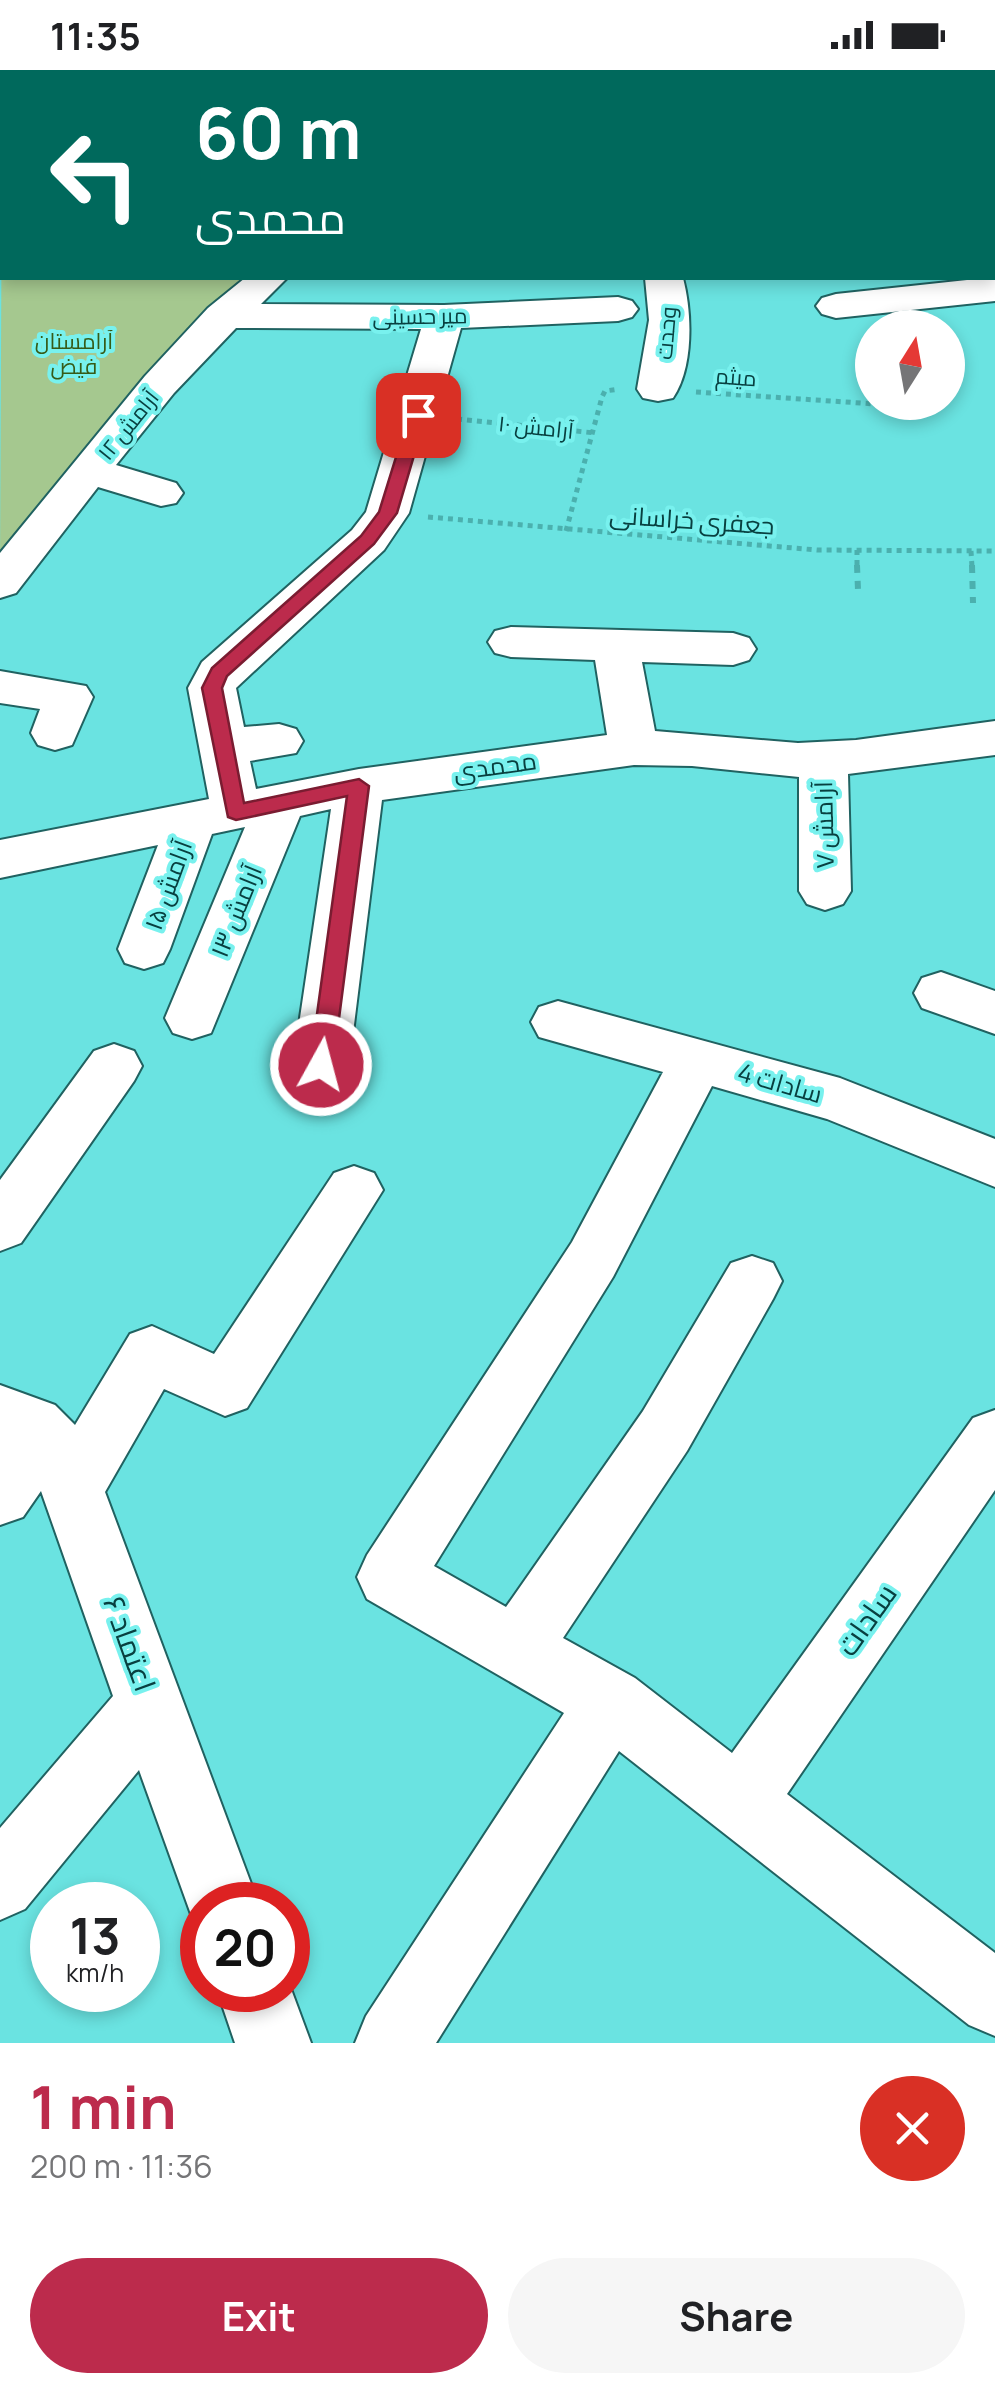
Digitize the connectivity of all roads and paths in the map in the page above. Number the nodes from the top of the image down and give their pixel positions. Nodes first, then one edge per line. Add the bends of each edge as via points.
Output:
1 (266, 280) edge
2 (665, 280) edge
3 (995, 289) edge
4 (836, 306) dead end
5 (618, 309) dead end
6 (222, 316) junction
7 (444, 317) junction
8 (658, 390) junction
9 (855, 403) edge
10 (418, 415) junction
11 (596, 432) junction
12 (90, 471) junction
13 (161, 493) dead end
14 (388, 513) junction
15 (566, 531) junction
16 (17, 538) edge
17 (857, 550) junction
18 (971, 551) junction
19 (995, 551) edge
20 (0, 583) edge
21 (858, 590) dead end
22 (974, 603) dead end
23 (511, 642) dead end
24 (616, 645) junction
25 (734, 649) dead end
26 (0, 688) edge
27 (55, 733) dead end
28 (995, 738) edge
29 (279, 741) dead end
30 (226, 746) junction
31 (634, 748) junction
32 (823, 758) junction
33 (359, 786) junction
34 (236, 812) junction
35 (0, 858) edge
36 (825, 891) dead end
37 (144, 949) dead end
38 (941, 993) dead end
39 (995, 1012) edge
40 (192, 1018) dead end
41 (558, 1022) dead end
42 (696, 1060) junction
43 (321, 1065) dead end
44 (114, 1066) dead end
45 (995, 1164) edge
46 (354, 1190) dead end
47 (0, 1226) edge
48 (752, 1281) dead end
49 (995, 1438) edge
50 (39, 1446) edge
51 (0, 1496) edge
52 (518, 1648) junction
53 (612, 1702) junction
54 (150, 1704) junction
55 (740, 1802) junction
56 (215, 1882) edge
57 (0, 1884) edge
58 (995, 1999) edge
59 (262, 2012) edge
60 (273, 2043) edge
61 (393, 2043) edge

1 - 6 street, آرامش ۱۲
2 - 8 street, وحدت via 671,324
3 - 4 street
5 - 7 street, میر حسینی
6 - 7 street, میر حسینی
6 - 12 street, آرامش ۱۲
7 - 10 street
8 - 9 path, میثم
8 - 11 path, میثم via 606,391
10 - 11 path, آرامش ۱۰
10 - 14 street
11 - 15 path, میثم
12 - 13 street
12 - 16 street, آرامش ۱۲
14 - 15 path, جعفری خراسانی
14 - 30 street via 368,540 219,673 212,688
15 - 17 path, جعفری خراسانی
16 - 20 street, آرامش ۱۲
17 - 18 path, جعفری خراسانی
17 - 21 path
18 - 19 path, جعفری خراسانی
18 - 22 path
23 - 24 street
24 - 25 street
24 - 31 street
26 - 27 street via 69,697
28 - 32 street, محمدی
29 - 30 street
30 - 34 street
31 - 32 street, محمدی
31 - 33 street, محمدی
32 - 36 street, آرامش ۷
33 - 34 street, محمدی
33 - 43 street
34 - 35 street, محمدی
34 - 37 street, آرامش ۱۵
34 - 40 street, آرامش ۱۳
38 - 39 street
41 - 42 street, سادات 4
42 - 45 street, سادات 4 via 840,1100
42 - 52 street via 663,1135 580,1278 390,1576
44 - 47 street
46 - 50 street via 225,1390 152,1352
48 - 52 street via 665,1431
49 - 55 street, سادات
50 - 51 street
50 - 54 street, اعتماد ۶
52 - 53 street
53 - 55 street
53 - 61 street
54 - 56 street, اعتماد ۶
54 - 57 street
55 - 58 street
59 - 60 street

